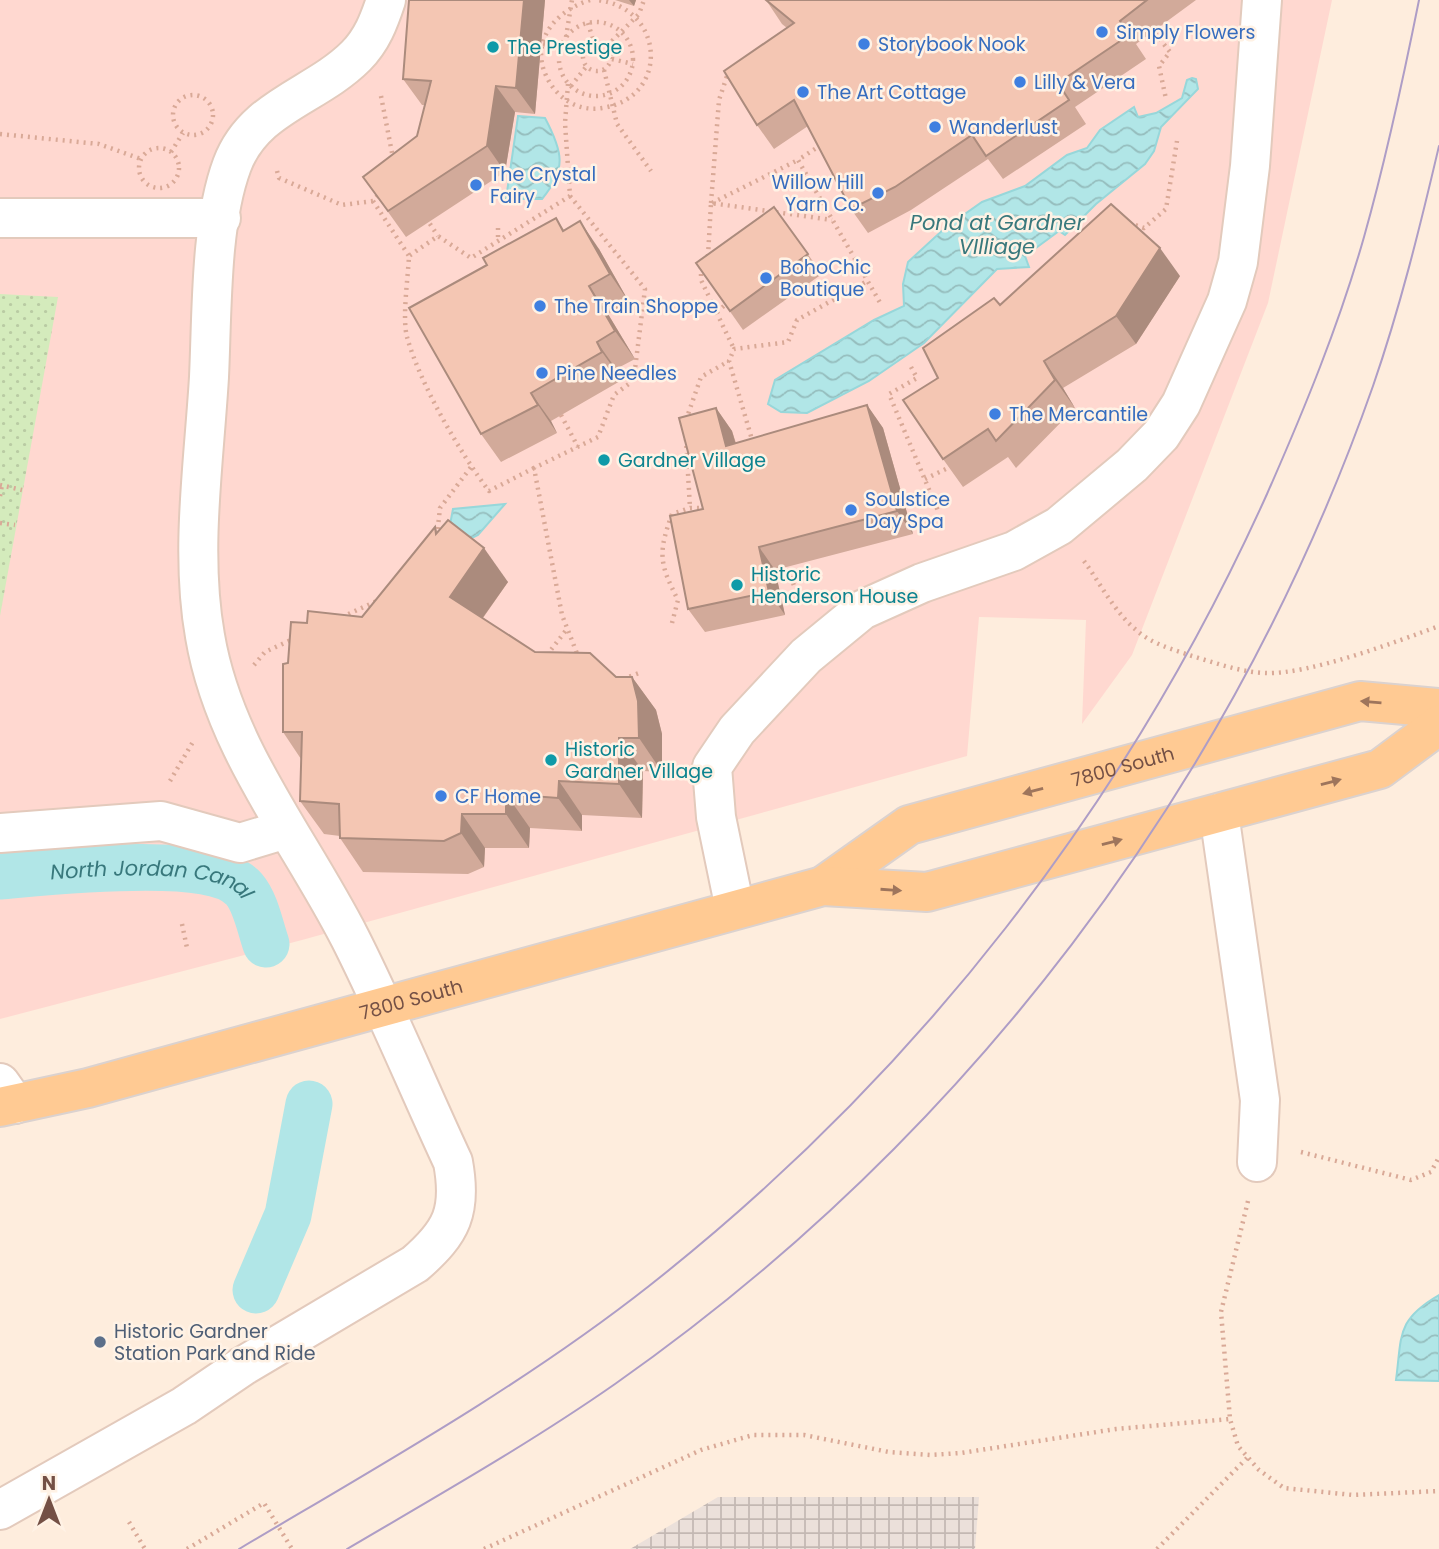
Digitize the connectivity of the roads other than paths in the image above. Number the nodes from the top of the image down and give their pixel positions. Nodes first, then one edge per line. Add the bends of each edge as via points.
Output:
1 (386, 0) edge
2 (1262, 0) edge
3 (0, 218) edge
4 (220, 218) junction
5 (1439, 708) edge
6 (1439, 725) edge
7 (1219, 813) junction
8 (286, 829) junction
9 (0, 833) edge
10 (823, 886) junction
11 (735, 909) junction
12 (381, 1007) junction
13 (5, 1098) edge
14 (1257, 1162) road end
15 (0, 1510) edge

1 - 4 lane via 379,22 355,57 282,104 244,138 225,187
2 - 11 lane via 1238,262 1227,301 1181,404 1161,435 1059,526 1014,551 862,610 806,656 737,730 712,767 716,817
3 - 4 lane
4 - 8 lane via 200,547 201,608 222,704
5 -> 10 main road, 7800 South via 1360,701 909,825
7 -> 6 main road, 7800 South via 1380,769
10 -> 7 main road, 7800 South via 927,892
7 - 14 lane via 1260,1100
8 - 9 lane via 240,843 161,821
8 - 12 lane via 350,938
10 - 11 main road, 7800 South
11 - 12 main road, 7800 South
12 - 13 main road, 7800 South via 88,1088
12 - 15 lane via 453,1162 457,1202 445,1234 415,1264 184,1405

